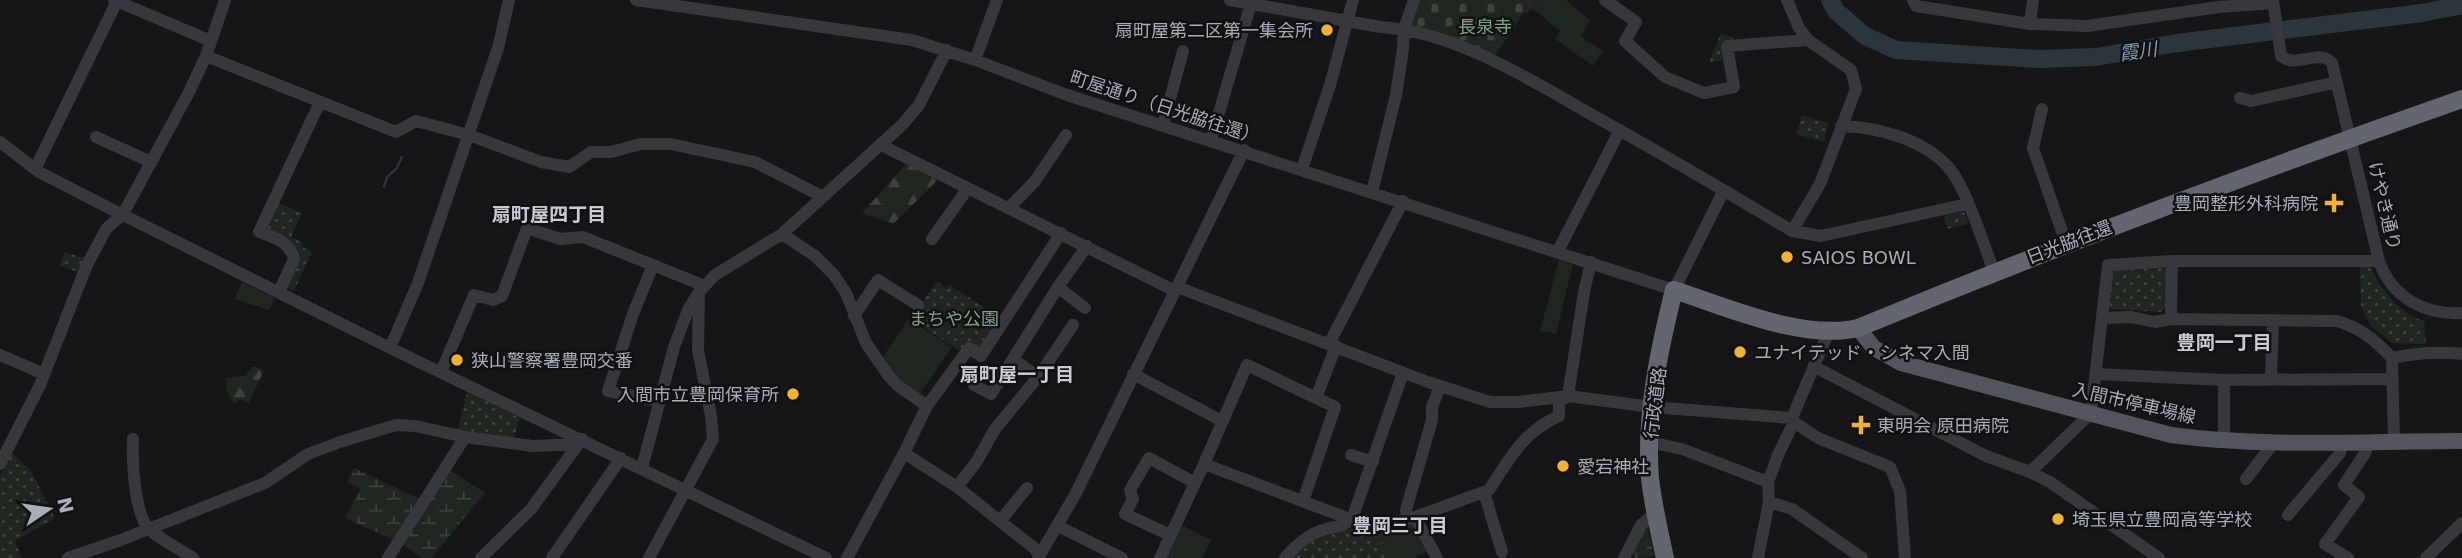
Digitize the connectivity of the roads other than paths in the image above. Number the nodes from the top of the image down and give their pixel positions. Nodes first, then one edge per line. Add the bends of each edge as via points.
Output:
1 (115, 0) edge
2 (225, 0) edge
3 (509, 0) edge
4 (636, 0) edge
5 (997, 0) edge
6 (1230, 0) edge
7 (1353, 0) edge
8 (1414, 0) edge
9 (1605, 0) edge
10 (1913, 0) edge
11 (2033, 0) edge
12 (1786, 1) edge
13 (1252, 2) edge
14 (2273, 4) edge
15 (1347, 22) junction
16 (2030, 24) junction
17 (1404, 29) junction
18 (1808, 40) junction
19 (211, 41) junction
20 (947, 50) junction
21 (1183, 51) dead end
22 (206, 56) junction
23 (975, 60) junction
24 (2337, 82) junction
25 (2240, 98) dead end
26 (2462, 99) edge
27 (320, 102) junction
28 (2042, 109) dead end
29 (1163, 125) junction
30 (1841, 126) junction
31 (1620, 130) junction
32 (469, 135) junction
33 (1066, 135) dead end
34 (96, 137) dead end
35 (2351, 138) junction
36 (1212, 140) junction
37 (0, 142) edge
38 (881, 145) junction
39 (1244, 150) junction
40 (151, 162) junction
41 (35, 169) junction
42 (1301, 169) junction
43 (968, 188) junction
44 (1724, 190) junction
45 (1372, 192) junction
46 (823, 197) junction
47 (1403, 201) junction
48 (1967, 204) junction
49 (1009, 208) junction
50 (123, 214) junction
51 (1792, 231) junction
52 (1060, 233) junction
53 (782, 234) junction
54 (932, 239) dead end
55 (2066, 243) junction
56 (1087, 246) junction
57 (1558, 251) junction
58 (2172, 261) junction
59 (2379, 261) junction
60 (1591, 262) junction
61 (653, 265) junction
62 (1994, 272) junction
63 (1058, 287) junction
64 (702, 289) junction
65 (1176, 289) junction
66 (1674, 290) junction
67 (279, 292) junction
68 (918, 305) dead end
69 (1085, 308) dead end
70 (2462, 313) edge
71 (854, 316) junction
72 (2103, 318) junction
73 (2171, 319) junction
74 (2273, 322) junction
75 (1073, 325) dead end
76 (1858, 328) junction
77 (1828, 332) junction
78 (1333, 345) junction
79 (390, 348) junction
80 (2462, 354) edge
81 (0, 355) edge
82 (2392, 358) junction
83 (1014, 360) junction
84 (1815, 367) junction
85 (441, 372) junction
86 (1403, 373) junction
87 (44, 374) junction
88 (1133, 374) junction
89 (2096, 374) junction
90 (1038, 377) junction
91 (2271, 379) junction
92 (2393, 379) junction
93 (2224, 380) junction
94 (974, 385) dead end
95 (1440, 386) junction
96 (1568, 396) junction
97 (1316, 398) junction
98 (659, 401) junction
99 (928, 406) junction
100 (1651, 407) junction
101 (2091, 414) junction
102 (1793, 420) junction
103 (1222, 421) junction
104 (465, 437) junction
105 (133, 439) dead end
106 (2224, 440) junction
107 (580, 441) junction
108 (2275, 441) junction
109 (2342, 441) junction
110 (2369, 441) junction
111 (2394, 441) junction
112 (2462, 441) edge
113 (1649, 442) junction
114 (904, 453) junction
115 (1351, 455) dead end
116 (621, 458) junction
117 (1373, 462) junction
118 (0, 464) edge
119 (1204, 464) junction
120 (642, 468) junction
121 (2030, 472) junction
122 (2246, 479) dead end
123 (1195, 482) junction
124 (1768, 482) junction
125 (957, 487) junction
126 (1027, 488) dead end
127 (686, 489) junction
128 (1484, 492) junction
129 (1303, 500) junction
130 (1769, 502) junction
131 (1654, 513) junction
132 (2288, 515) dead end
133 (1411, 518) junction
134 (1352, 519) junction
135 (1000, 522) junction
136 (2462, 523) edge
137 (1058, 526) junction
138 (148, 529) junction
139 (1170, 535) junction
140 (1502, 552) dead end
141 (1039, 557) edge
142 (68, 558) edge
143 (193, 558) edge
144 (388, 558) edge
145 (481, 558) edge
146 (552, 558) edge
147 (649, 558) edge
148 (826, 558) edge
149 (847, 558) edge
150 (1122, 558) edge
151 (1160, 558) edge
152 (1285, 558) edge
153 (1437, 558) edge
154 (1624, 558) edge
155 (1665, 558) edge
156 (1758, 558) edge
157 (1862, 558) edge
158 (1905, 558) edge
159 (2159, 558) edge
160 (2348, 558) edge
161 (2426, 558) edge

1 - 19 street
1 - 41 street
2 - 19 street
3 - 32 street
4 - 20 street, 町屋通り（日光脇往還） via 878,34
5 - 23 street
6 - 13 street
7 - 15 street
8 - 17 street
9 - 18 street via 1636,22 1625,41 1665,77 1704,93 1734,87 1727,47
10 - 16 street via 1916,6
11 - 16 street
12 - 18 street
13 - 15 street
13 - 36 street
14 - 16 street via 2087,26
14 - 24 street via 2281,56 2290,62 2328,59
15 - 17 street
15 - 42 street via 1331,85
17 - 31 street via 1506,68
17 - 45 street via 1396,95
18 - 30 street via 1854,76 1856,89
19 - 22 street
20 - 23 street, 町屋通り（日光脇往還）
20 - 38 street via 919,105
21 - 29 street
22 - 27 street
22 - 40 street
23 - 29 street, 町屋通り（日光脇往還）
24 - 25 street via 2251,101
24 - 35 street, けやき通り
26 - 35 highway, 日光脇往還
27 - 32 street via 396,132 416,121
27 - 67 street via 259,232 282,240 292,251 294,259
28 - 55 street via 2033,148
29 - 36 street, 町屋通り（日光脇往還）
30 - 48 street via 1892,134 1937,157 1956,178
30 - 51 street via 1820,184
31 - 44 street
31 - 57 street
32 - 46 street via 541,162 569,167 591,152 671,144 755,162
32 - 79 street via 418,283
33 - 49 street via 1035,181
34 - 40 street
35 - 55 highway, 日光脇往還
35 - 59 street, けやき通り
36 - 39 street, 町屋通り（日光脇往還）
37 - 41 street
38 - 43 street
38 - 46 street
39 - 42 street, 町屋通り（日光脇往還）
39 - 65 street
40 - 50 street
41 - 50 street
42 - 45 street, 町屋通り（日光脇往還）
43 - 49 street
43 - 54 street
44 - 51 street
44 - 66 street
45 - 47 street, 町屋通り（日光脇往還）
46 - 53 street
47 - 57 street, 町屋通り（日光脇往還）
47 - 78 street
48 - 51 street via 1821,236
48 - 62 street
49 - 52 street
50 - 67 street
50 - 87 street via 106,229 86,267
52 - 56 street
52 - 99 street via 981,356 969,348
53 - 64 street via 715,275
53 - 71 street via 834,275
55 - 62 highway, 日光脇往還
56 - 63 street
56 - 65 street
57 - 60 street, 町屋通り（日光脇往還）
58 - 59 street
58 - 72 street via 2108,265
58 - 73 street
59 - 70 street, けやき通り via 2392,285 2416,305 2434,312
60 - 66 street, 町屋通り（日光脇往還）
60 - 96 street
61 - 64 street
61 - 85 street via 583,237 560,239 527,228 502,296 493,300 474,295
61 - 98 street via 608,391
62 - 76 highway, 日光脇往還
63 - 69 street
63 - 83 street
64 - 98 street via 683,323
64 - 127 street via 698,350 714,435
65 - 78 street
65 - 88 street
66 - 77 highway, 日光脇往還 via 1798,328
66 - 100 highway, 行政道路
67 - 79 street
68 - 71 street via 878,280
71 - 99 street via 892,380
72 - 73 street
72 - 89 street
73 - 74 street
74 - 82 street via 2337,321 2367,334
74 - 91 street
75 - 90 street
76 - 77 highway, 日光脇往還
76 - 101 main road, 入間市停車場線 via 1874,348 1901,363
77 - 84 street
78 - 86 street
78 - 97 street
79 - 85 street
80 - 82 street via 2419,352
81 - 87 street
82 - 92 street
83 - 90 street
83 - 94 street via 991,394
84 - 102 street
84 - 121 street via 1986,456
85 - 107 street
86 - 95 street
86 - 117 street
87 - 118 street
88 - 103 street
88 - 137 street
89 - 93 street
89 - 101 street
90 - 125 street via 995,429
91 - 92 street
91 - 93 street
92 - 111 street
93 - 106 street
95 - 96 street via 1490,402
95 - 133 street via 1406,510
96 - 100 street
96 - 128 street via 1559,402 1559,416 1534,429
97 - 103 street via 1247,365
97 - 129 street via 1335,408
98 - 120 street
99 - 114 street
100 - 102 street
100 - 113 highway, 行政道路
101 - 106 main road, 入間市停車場線 via 2171,435
101 - 121 street
102 - 124 street
102 - 158 street via 1818,438 1890,467 1900,491
103 - 119 street
104 - 107 street via 533,446
104 - 138 street via 404,424 374,431 308,454 265,483
104 - 144 street
105 - 138 street via 132,465
106 - 108 main road, 入間市停車場線
107 - 116 street
107 - 145 street via 531,509
108 - 109 main road, 入間市停車場線
108 - 122 street
109 - 110 main road, 入間市停車場線
109 - 132 street via 2340,453
110 - 111 main road, 入間市停車場線
110 - 160 street via 2344,485 2359,497 2325,544
111 - 112 main road, 入間市停車場線
113 - 124 street via 1682,449
113 - 131 highway, 行政道路
114 - 125 street
114 - 149 street
115 - 117 street
116 - 120 street
116 - 146 street
117 - 134 street
119 - 123 street
119 - 129 street
120 - 127 street
121 - 159 street
123 - 139 street
123 - 139 street via 1149,458 1130,490 1133,499 1125,514
124 - 130 street
125 - 135 street
126 - 135 street
127 - 147 street
127 - 148 street
128 - 133 street
128 - 140 street
129 - 134 street
130 - 156 street
130 - 157 street via 1792,509
131 - 154 street via 1641,524
131 - 155 highway, 行政道路
133 - 134 street via 1394,522
133 - 153 street
134 - 152 street via 1310,535
135 - 141 street
136 - 161 street
137 - 141 street
137 - 150 street
138 - 142 street
138 - 143 street
139 - 151 street

